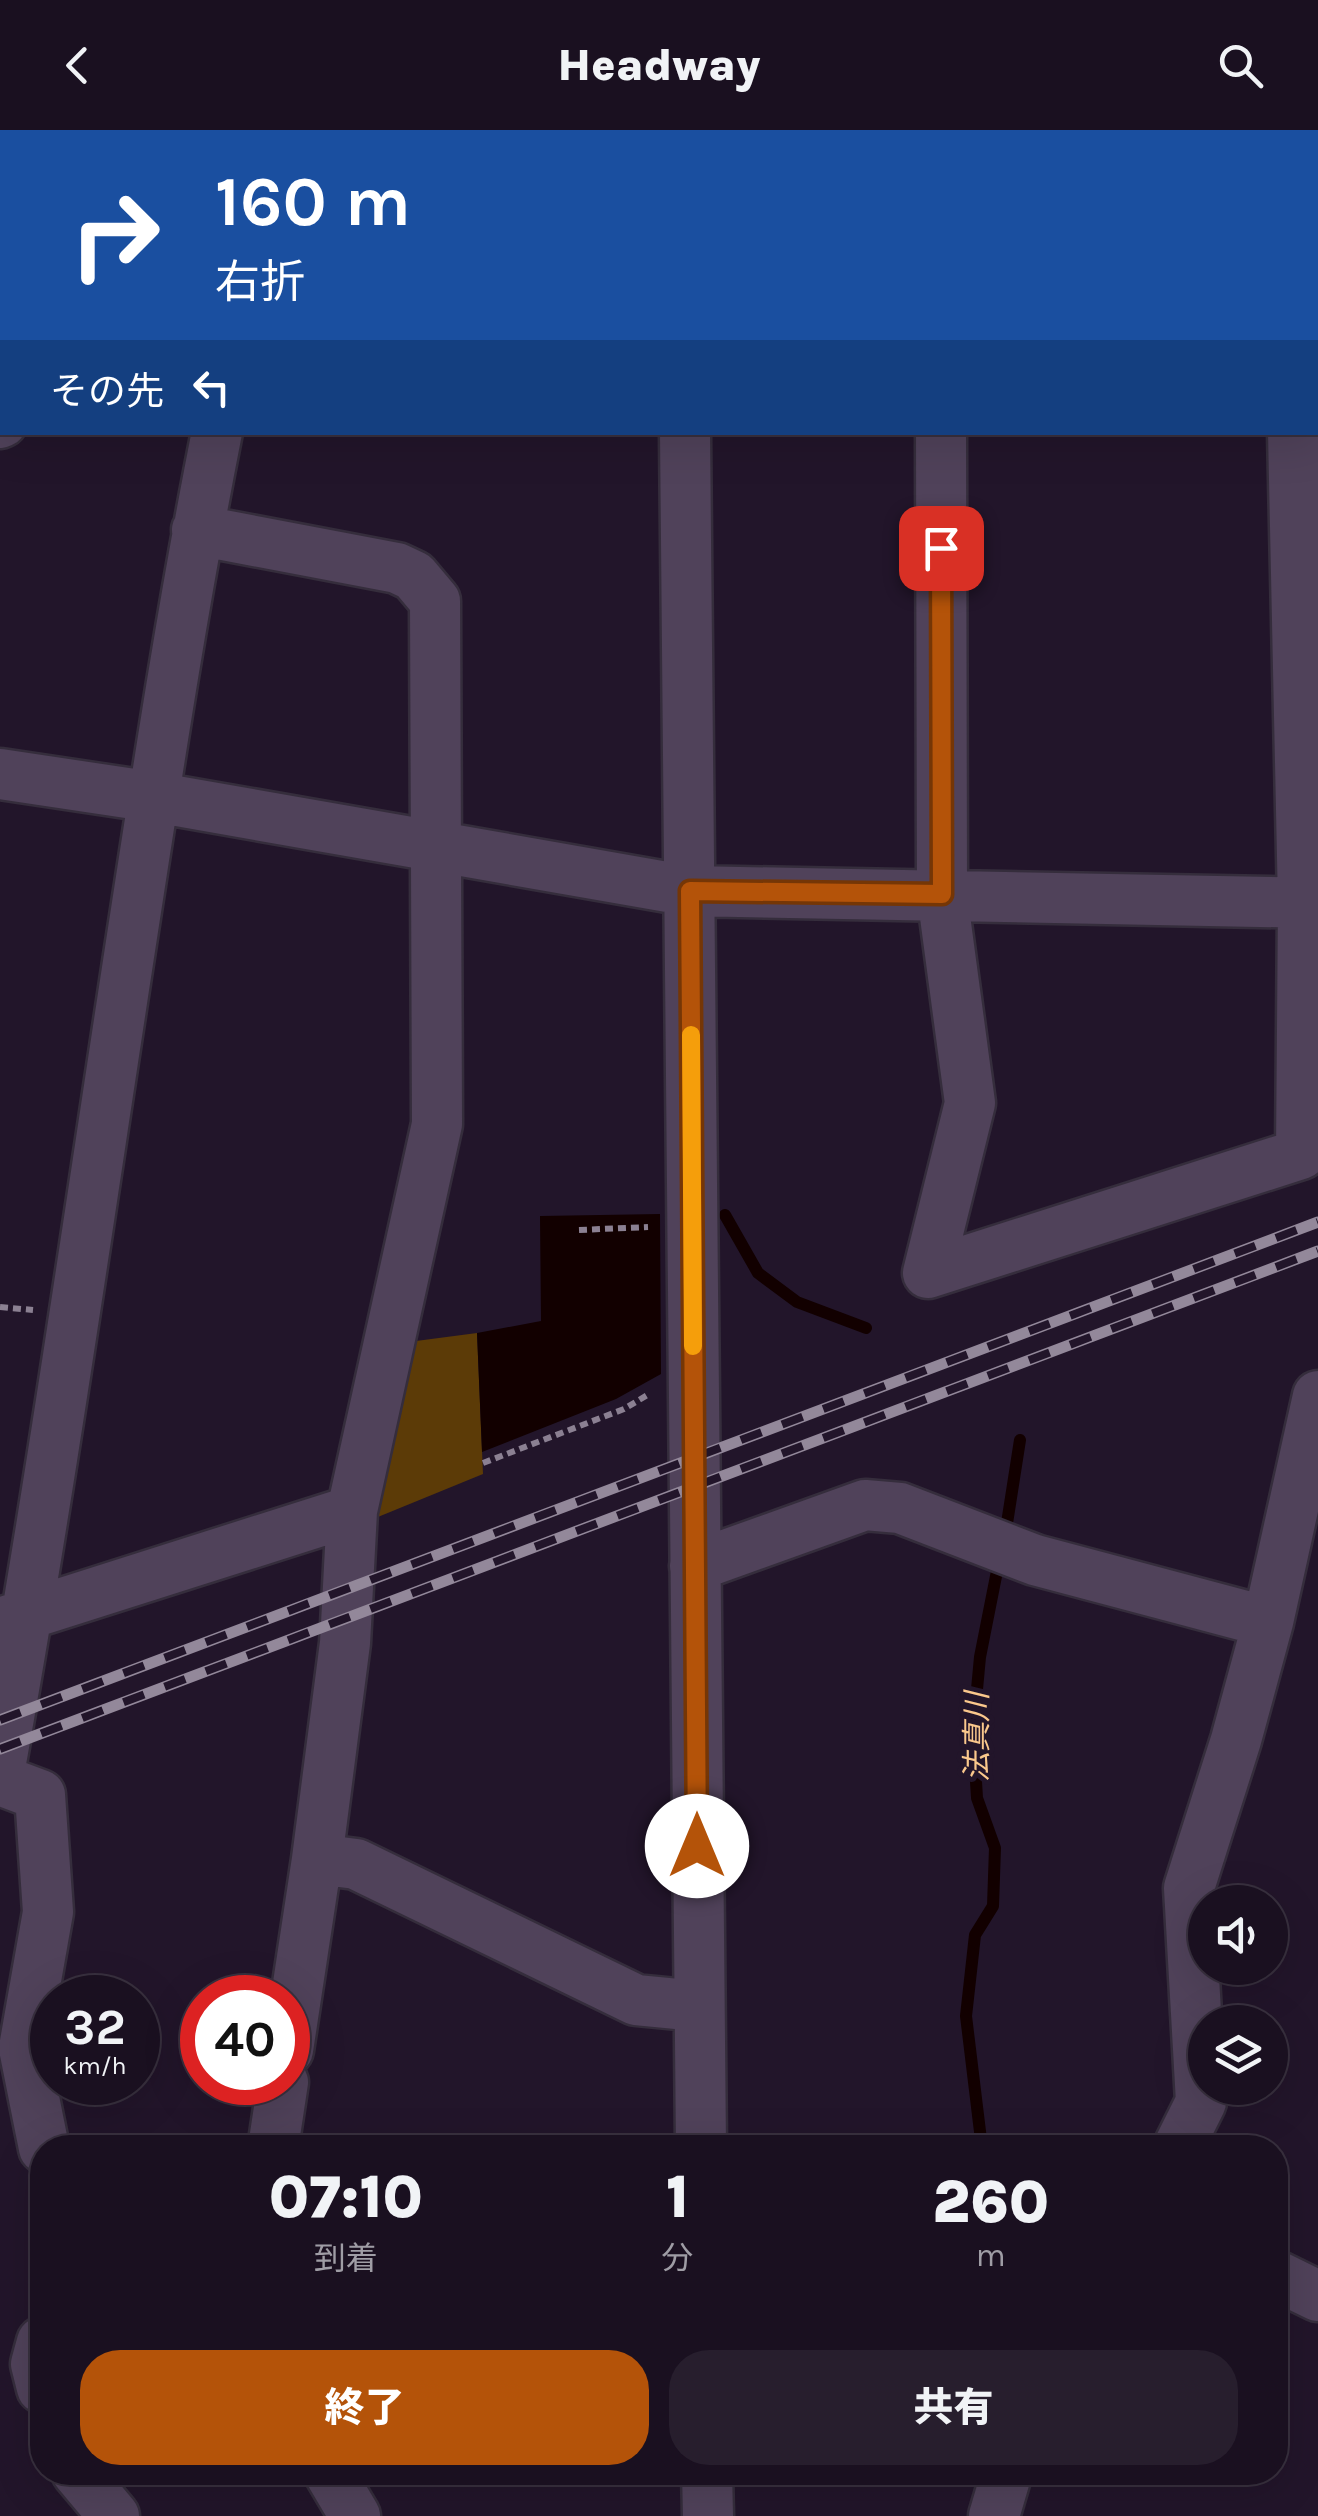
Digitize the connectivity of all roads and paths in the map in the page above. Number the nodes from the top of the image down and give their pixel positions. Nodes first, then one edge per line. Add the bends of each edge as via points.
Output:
1 (216, 435) edge
2 (685, 435) edge
3 (940, 435) edge
4 (1293, 435) edge
5 (197, 530) junction
6 (0, 774) edge
7 (154, 797) junction
8 (435, 847) junction
9 (690, 891) junction
10 (942, 894) junction
11 (1311, 903) edge
12 (651, 1227) dead end
13 (579, 1230) dead end
14 (661, 1386) dead end
15 (1318, 1396) edge
16 (482, 1463) dead end
17 (352, 1510) junction
18 (694, 1566) junction
19 (14, 1618) edge
20 (1268, 1622) junction
21 (0, 1768) edge
22 (0, 1780) edge
23 (317, 1859) junction
24 (299, 1975) edge
25 (698, 2006) junction
26 (279, 2105) edge
27 (41, 2135) edge
28 (274, 2135) edge
29 (701, 2135) edge
30 (1185, 2135) edge
31 (1288, 2281) edge
32 (1318, 2296) edge
33 (88, 2485) edge
34 (336, 2485) edge
35 (708, 2485) edge
36 (1003, 2485) edge
37 (114, 2516) edge
38 (355, 2516) edge
39 (708, 2516) edge
40 (994, 2516) edge

1 - 5 street
2 - 9 street
3 - 10 street
4 - 11 street
5 - 7 street
5 - 8 street via 397,568 414,576 435,601
6 - 7 street
7 - 8 street
7 - 19 street
8 - 9 street
8 - 17 street via 437,1124
9 - 10 street
9 - 18 street
10 - 11 street
10 - 11 street via 970,1103 928,1273 1302,1154
12 - 13 path
14 - 16 path via 624,1408
15 - 20 street
17 - 19 street
17 - 23 street via 345,1643
18 - 20 street via 865,1504 900,1508 1035,1560
18 - 25 street
19 - 21 street
20 - 30 street via 1188,1888 1202,2102
22 - 27 street via 40,1795 48,1912 24,2048
23 - 24 street
23 - 25 street via 356,1864 636,2000
25 - 29 street
26 - 28 street
31 - 32 street
33 - 37 street
34 - 38 street
35 - 39 street
36 - 40 street

